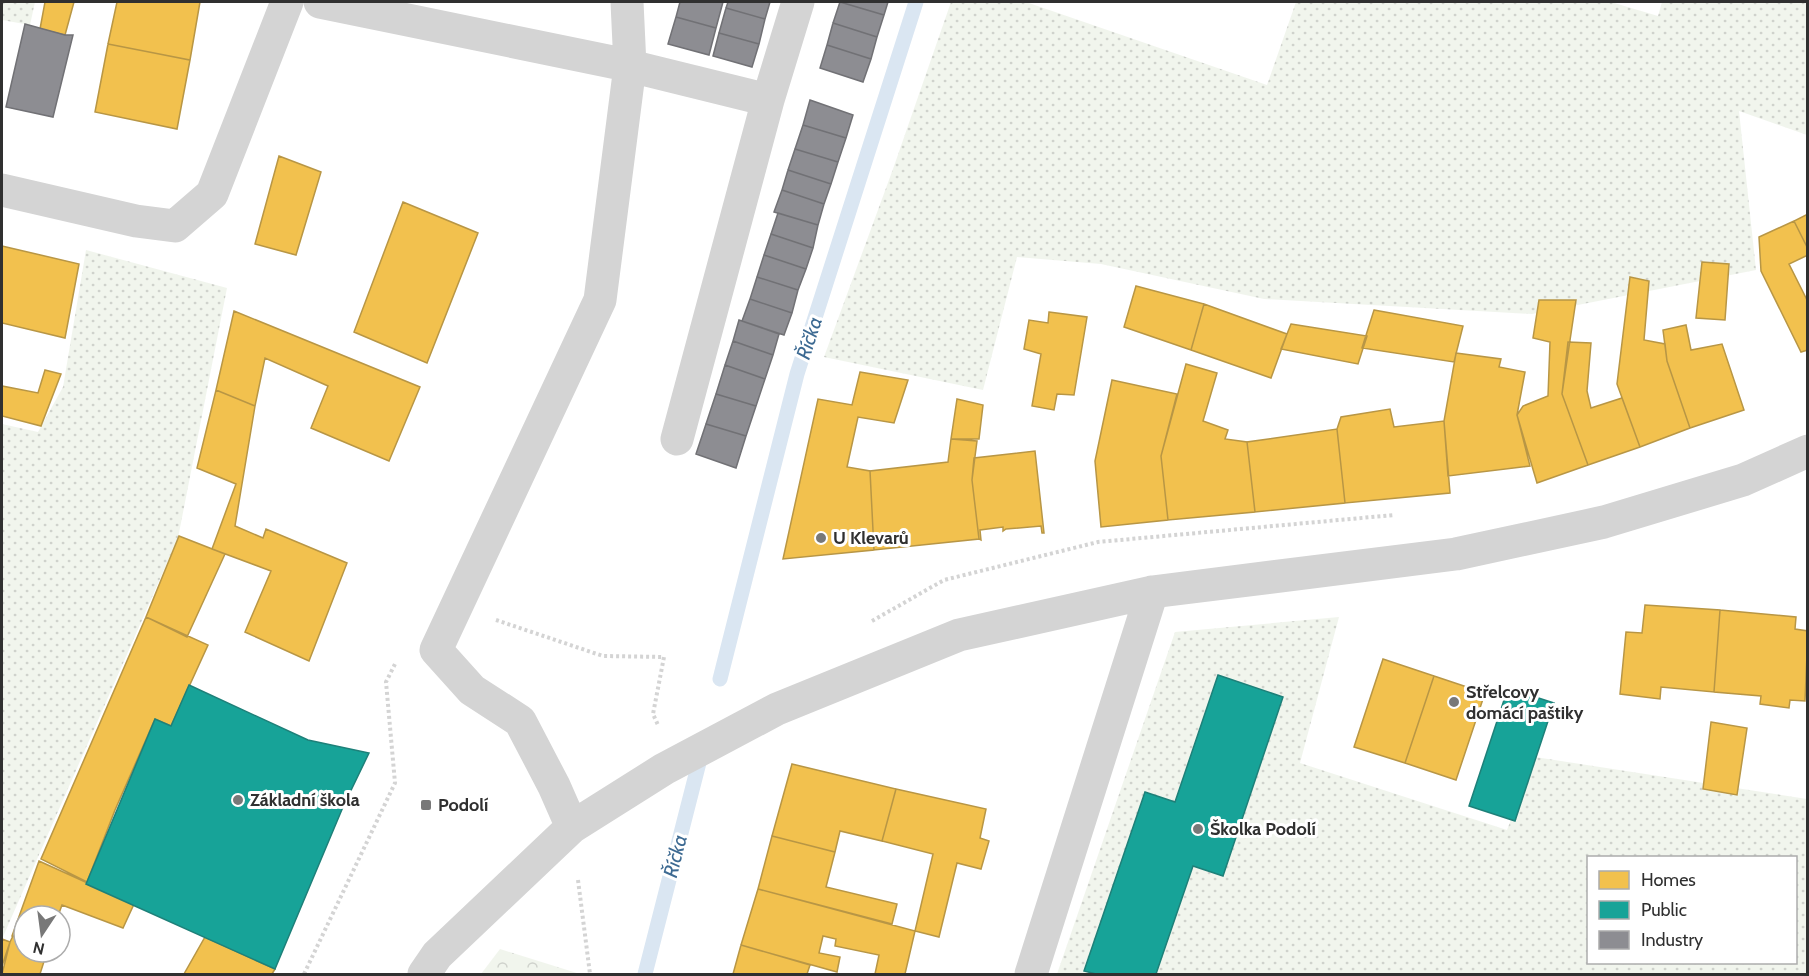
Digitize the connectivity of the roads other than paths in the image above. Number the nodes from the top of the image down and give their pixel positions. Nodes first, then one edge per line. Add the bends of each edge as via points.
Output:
1 (287, 2) edge
2 (320, 2) edge
3 (627, 2) edge
4 (798, 2) edge
5 (630, 66) junction
6 (768, 100) junction
7 (2, 190) edge
8 (677, 439) dead end
9 (1808, 451) edge
10 (1152, 592) junction
11 (572, 827) junction
12 (424, 975) edge
13 (1031, 975) edge

1 - 7 street via 212,194 175,226 136,221
2 - 5 street
3 - 5 street
4 - 6 street
5 - 6 street
5 - 11 street via 600,300 436,650 472,690 520,721
6 - 8 street
9 - 10 street via 1743,480 1593,525 1456,554
10 - 11 street via 959,635 777,709 664,769
10 - 13 street
11 - 12 street via 437,955

